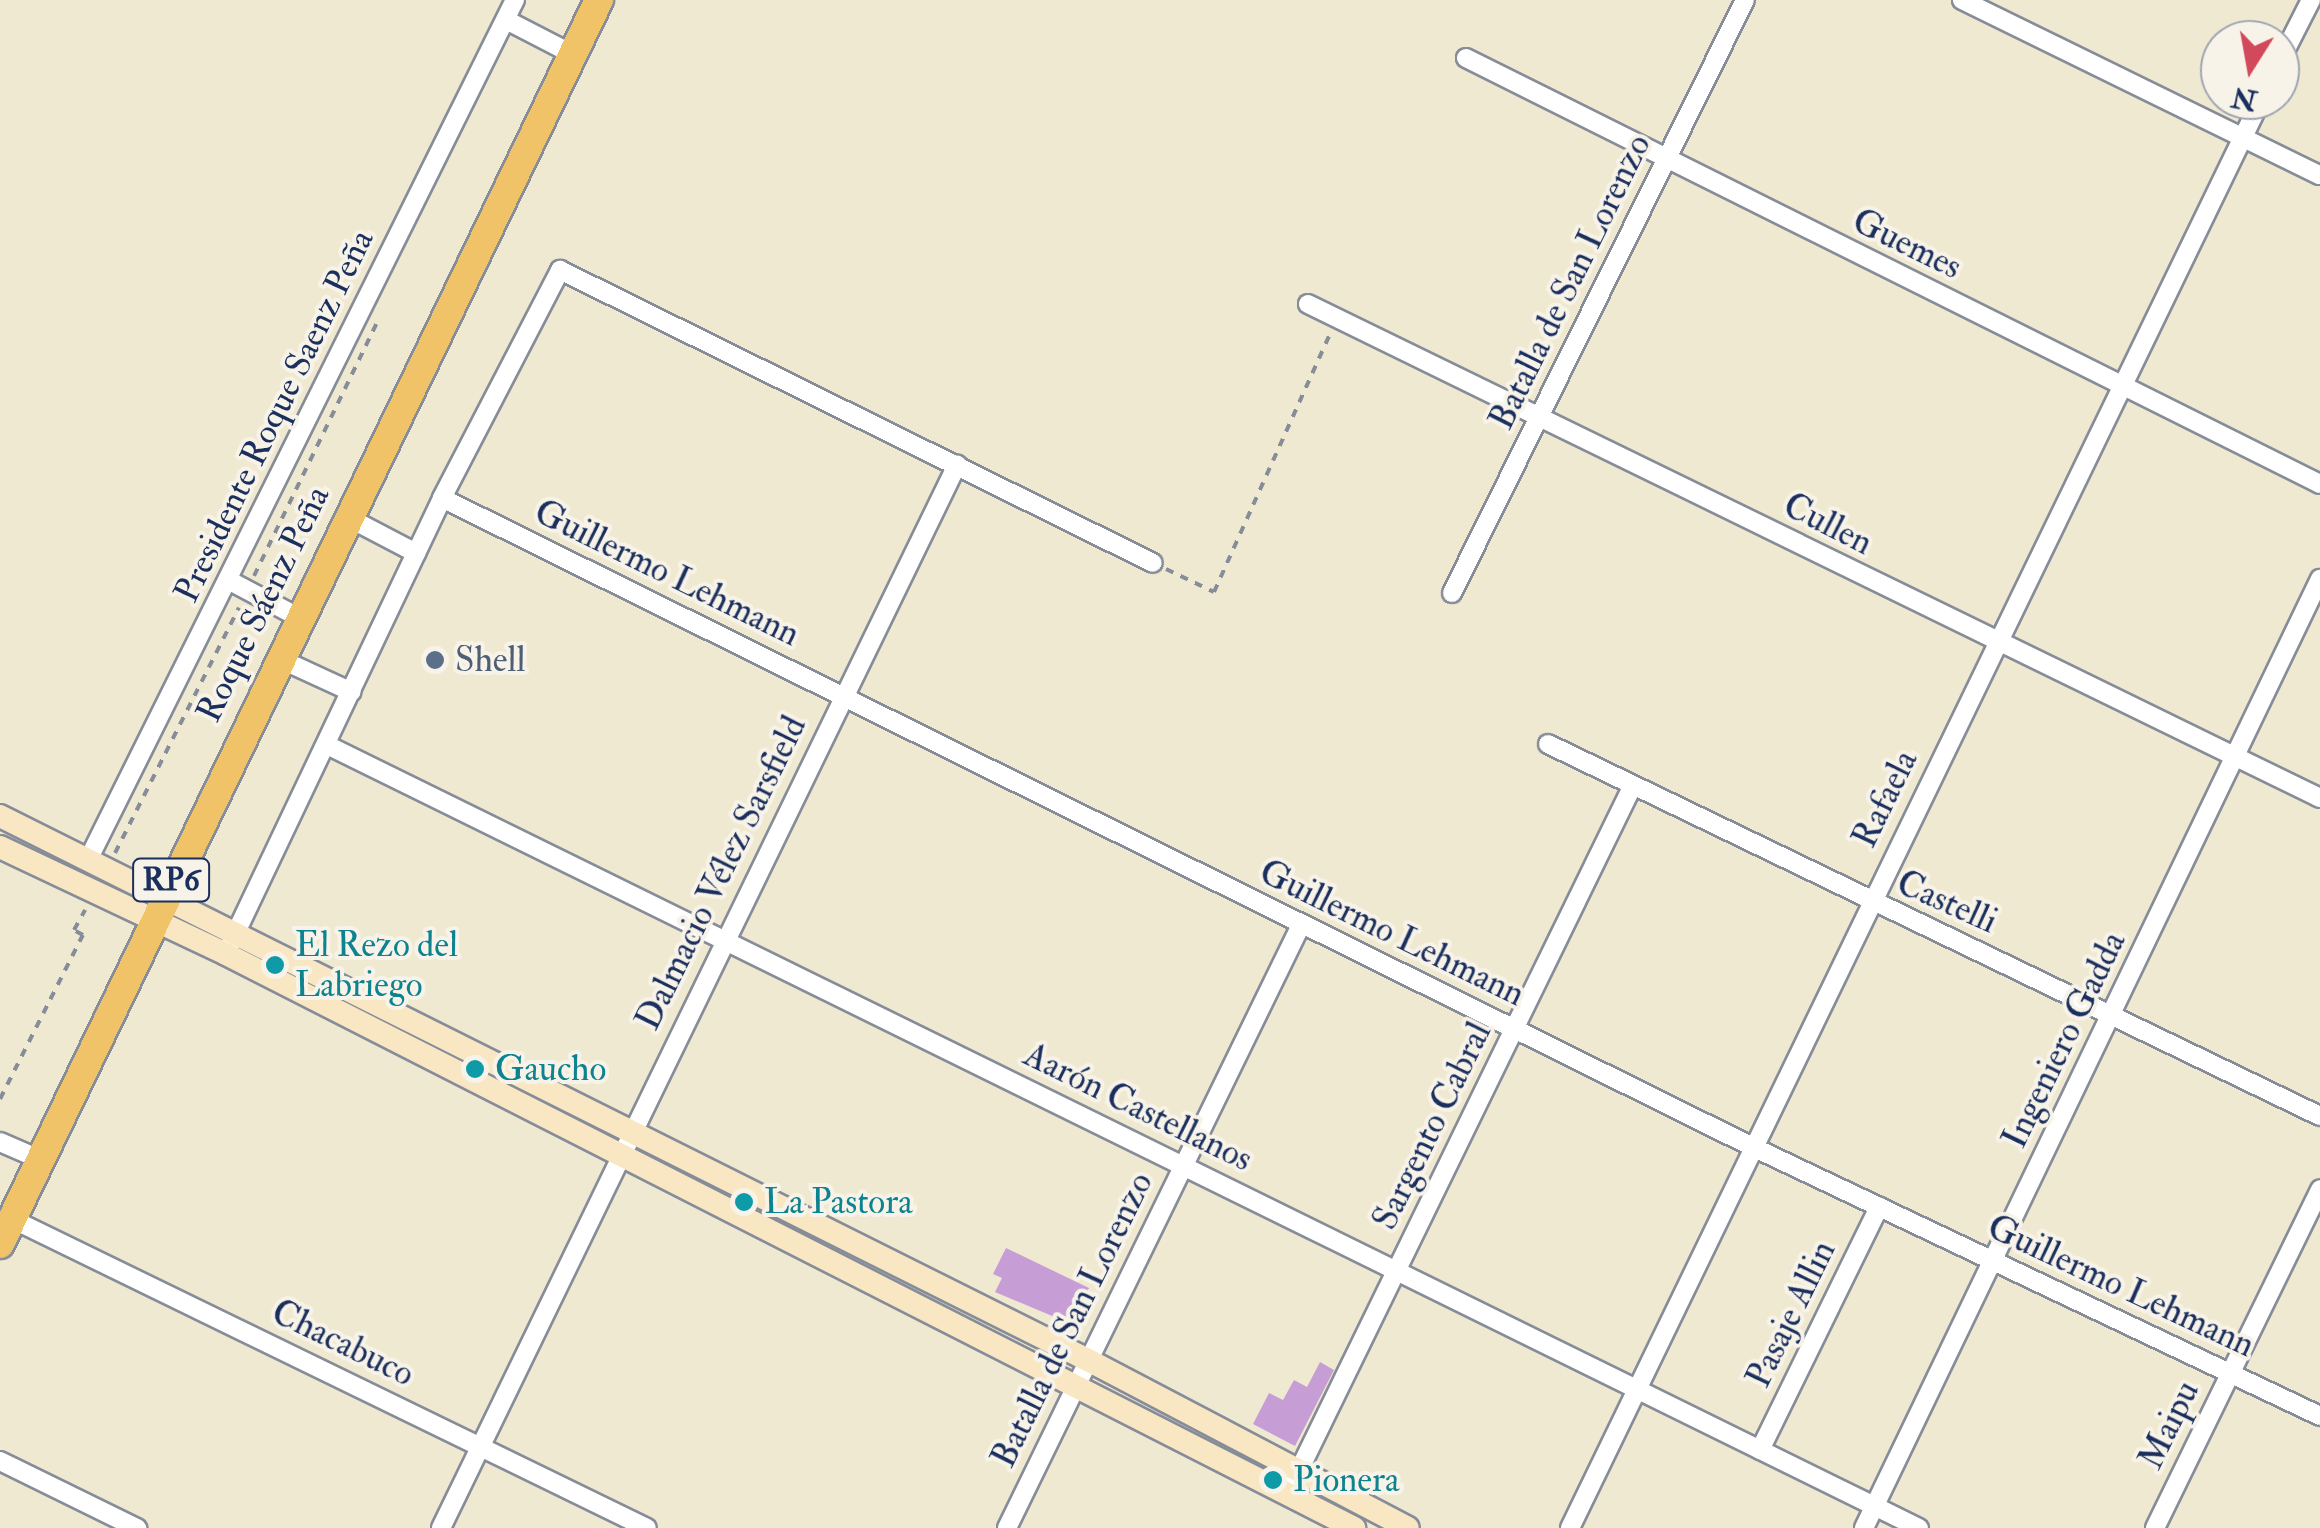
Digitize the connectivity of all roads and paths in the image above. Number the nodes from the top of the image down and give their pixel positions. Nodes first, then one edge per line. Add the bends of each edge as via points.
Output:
1 (516, 0) edge
2 (600, 0) edge
3 (1744, 0) edge
4 (1962, 0) edge
5 (506, 20) junction
6 (572, 54) junction
7 (1466, 58) dead end
8 (2250, 120) edge
9 (2242, 137) junction
10 (1667, 161) junction
11 (2320, 175) edge
12 (1308, 304) dead end
13 (384, 309) dead end
14 (1337, 318) junction
15 (2120, 386) junction
16 (1541, 416) junction
17 (958, 465) junction
18 (2320, 484) edge
19 (442, 498) junction
20 (346, 517) junction
21 (416, 553) junction
22 (1153, 563) joint
23 (2320, 579) edge
24 (230, 581) junction
25 (248, 590) junction
26 (1452, 593) dead end
27 (298, 618) junction
28 (1998, 645) junction
29 (278, 658) junction
30 (352, 692) junction
31 (845, 697) junction
32 (1548, 744) dead end
33 (327, 746) junction
34 (2234, 756) junction
35 (1632, 787) junction
36 (2320, 798) edge
37 (0, 816) edge
38 (0, 847) edge
39 (98, 865) junction
40 (95, 893) junction
41 (1870, 904) junction
42 (157, 908) junction
43 (1302, 925) junction
44 (236, 930) junction
45 (724, 937) junction
46 (226, 954) junction
47 (2114, 1013) junction
48 (1516, 1030) junction
49 (0, 1099) edge
50 (2320, 1116) edge
51 (630, 1130) junction
52 (0, 1142) edge
53 (1758, 1149) junction
54 (618, 1152) junction
55 (37, 1158) junction
56 (1183, 1166) junction
57 (2320, 1189) edge
58 (1879, 1207) junction
59 (5, 1231) edge
60 (1994, 1262) junction
61 (1397, 1272) junction
62 (1088, 1360) junction
63 (2230, 1374) junction
64 (1077, 1383) junction
65 (1637, 1390) junction
66 (2320, 1416) edge
67 (481, 1446) junction
68 (1760, 1450) junction
69 (0, 1461) edge
70 (1300, 1471) junction
71 (1288, 1493) junction
72 (1875, 1506) junction
73 (137, 1528) edge
74 (441, 1528) edge
75 (646, 1528) edge
76 (1007, 1528) edge
77 (1354, 1528) edge
78 (1408, 1528) edge
79 (1570, 1528) edge
80 (1864, 1528) edge
81 (1919, 1528) edge
82 (2155, 1528) edge

1 - 5 street, Presidente Roque Saenz Peña
2 - 6 main road, Roque Sáenz Peña / RP6
3 - 10 street, Batalla de San Lorenzo
4 - 9 street
5 - 6 street
5 - 24 street, Presidente Roque Saenz Peña
6 - 20 main road, Roque Sáenz Peña / RP6
7 - 10 street, Guemes
8 - 9 street, Rafaela
9 - 11 street
9 - 15 street, Rafaela
10 - 15 street, Guemes
10 - 16 street, Batalla de San Lorenzo
12 - 14 street, Cullen
13 - 25 path
14 - 16 street, Cullen
14 - 22 path via 1214,592
15 - 18 street, Guemes
15 - 28 street, Rafaela
16 - 26 street, Batalla de San Lorenzo
16 - 28 street, Cullen
17 - 19 street via 560,270
17 - 22 street
17 - 31 street, Dalmacio Vélez Sarsfield
19 - 21 street
19 - 31 street, Guillermo Lehmann
20 - 21 street
20 - 27 main road, Roque Sáenz Peña / RP6
21 - 30 street
23 - 34 street, Ingeniero Gadda
24 - 25 street
24 - 39 street, Presidente Roque Saenz Peña
25 - 27 street
25 - 39 path
27 - 29 main road, Roque Sáenz Peña / RP6
28 - 34 street, Cullen
28 - 41 street, Rafaela
29 - 30 street
29 - 42 main road, Roque Sáenz Peña / RP6
30 - 33 street
31 - 43 street, Guillermo Lehmann
31 - 45 street, Dalmacio Vélez Sarsfield
32 - 35 street, Castelli
33 - 44 street
33 - 45 street, Aarón Castellanos
34 - 36 street, Cullen
34 - 47 street, Ingeniero Gadda
35 - 41 street, Castelli
35 - 48 street, Sargento Cabral
37 - 39 main road
38 - 40 main road
39 - 42 main road
40 - 42 main road
40 - 49 path via 74,930 83,935
41 - 47 street, Castelli
41 - 53 street, Rafaela
42 - 44 main road
42 - 46 main road
42 - 55 main road, Roque Sáenz Peña / RP6
43 - 48 street, Guillermo Lehmann
43 - 56 street, Batalla de San Lorenzo
44 - 46 street
44 - 51 main road
45 - 51 street, Dalmacio Vélez Sarsfield
45 - 56 street, Aarón Castellanos
46 - 54 main road
47 - 50 street, Castelli
47 - 60 street, Ingeniero Gadda
48 - 53 street, Guillermo Lehmann
48 - 61 street, Sargento Cabral
51 - 54 street, Dalmacio Vélez Sarsfield
51 - 62 main road
52 - 55 street
53 - 58 street, Guillermo Lehmann
53 - 65 street, Rafaela
54 - 64 main road
54 - 67 street, Dalmacio Vélez Sarsfield
55 - 59 main road, Roque Sáenz Peña / RP6
56 - 61 street, Aarón Castellanos
56 - 62 street, Batalla de San Lorenzo
57 - 63 street, Maipu
58 - 60 street, Guillermo Lehmann
58 - 68 street, Pasaje Allin
59 - 67 street, Chacabuco
60 - 63 street, Guillermo Lehmann
60 - 72 street, Ingeniero Gadda
61 - 65 street, Aarón Castellanos
61 - 70 street, Sargento Cabral
62 - 64 street, Batalla de San Lorenzo
62 - 70 main road
63 - 66 street, Guillermo Lehmann
63 - 82 street, Maipu
64 - 71 main road
64 - 76 street, Batalla de San Lorenzo
65 - 68 street, Aarón Castellanos
65 - 79 street, Rafaela
67 - 74 street, Dalmacio Vélez Sarsfield
67 - 75 street, Chacabuco
68 - 72 street, Aarón Castellanos
69 - 73 street
70 - 71 street, Sargento Cabral
70 - 78 main road
71 - 77 main road
72 - 80 street, Ingeniero Gadda
72 - 81 street, Aarón Castellanos

